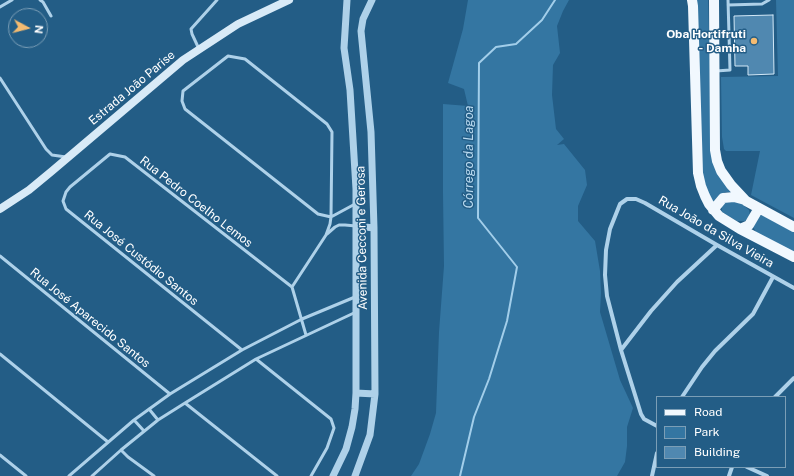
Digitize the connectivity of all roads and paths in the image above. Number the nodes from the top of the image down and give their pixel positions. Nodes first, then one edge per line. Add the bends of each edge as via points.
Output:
1 (12, 0) edge
2 (40, 0) edge
3 (217, 0) edge
4 (289, 0) edge
5 (347, 0) edge
6 (372, 0) edge
7 (692, 0) edge
8 (714, 0) edge
9 (728, 0) edge
10 (762, 0) edge
11 (769, 0) edge
12 (762, 4) junction
13 (728, 5) junction
14 (0, 7) edge
15 (51, 16) dead end
16 (199, 49) junction
17 (714, 71) junction
18 (0, 78) edge
19 (68, 157) junction
20 (87, 173) joint
21 (746, 201) junction
22 (356, 204) junction
23 (759, 208) junction
24 (0, 209) edge
25 (713, 210) junction
26 (331, 217) junction
27 (356, 226) junction
28 (794, 227) edge
29 (374, 228) junction
30 (740, 229) junction
31 (326, 235) junction
32 (717, 245) junction
33 (0, 256) edge
34 (794, 257) edge
35 (773, 277) junction
36 (292, 287) junction
37 (794, 288) edge
38 (356, 297) junction
39 (356, 311) junction
40 (302, 319) junction
41 (306, 335) junction
42 (242, 350) junction
43 (621, 350) junction
44 (0, 354) edge
45 (256, 359) junction
46 (794, 378) edge
47 (356, 393) junction
48 (170, 394) junction
49 (375, 394) junction
50 (683, 396) edge
51 (776, 396) edge
52 (185, 403) junction
53 (149, 409) junction
54 (134, 420) junction
55 (158, 420) junction
56 (656, 425) edge
57 (144, 431) junction
58 (108, 442) junction
59 (121, 450) junction
60 (0, 455) edge
61 (656, 458) edge
62 (749, 468) edge
63 (26, 476) edge
64 (69, 476) edge
65 (92, 476) edge
66 (154, 476) edge
67 (276, 476) edge
68 (311, 476) edge
69 (334, 476) edge
70 (355, 476) edge
71 (652, 476) edge
72 (767, 476) edge

1 - 14 lane
2 - 15 lane
3 - 16 lane via 191,29
4 - 16 main road, Estrada João Parise via 238,24
5 - 22 street, Avenida Cecconi e Gerosa via 344,48 350,90
6 - 29 street, Avenida Cecconi e Gerosa via 363,19 361,31 371,132
7 - 25 main road via 698,172 700,186
8 - 17 main road
9 - 13 lane
10 - 12 lane
11 - 12 lane
12 - 13 lane
13 - 17 lane via 730,70
16 - 19 main road, Estrada João Parise
17 - 21 main road via 717,161 731,185
18 - 19 lane via 46,149 52,155
19 - 24 main road, Estrada João Parise via 29,190
20 - 36 lane, Rua Pedro Coelho Lemos via 110,154 125,157
20 - 42 lane, Rua José Custódio Santos via 66,192 63,201 66,209
21 - 23 main road
21 - 25 main road via 734,197 723,198
22 - 26 lane
22 - 27 street, Avenida Cecconi e Gerosa
23 - 28 main road
23 - 30 main road via 749,225
25 - 30 main road
26 - 26 lane via 332,132 327,124 245,59 228,56 183,91 182,101 185,109 318,214
26 - 31 lane
27 - 29 street
27 - 31 lane via 339,225
27 - 38 street, Avenida Cecconi e Gerosa
29 - 49 street, Avenida Cecconi e Gerosa
30 - 34 main road
31 - 36 lane
32 - 35 street, Rua João da Silva Vieira
32 - 43 street via 677,282
32 - 43 street, Rua João da Silva Vieira via 636,199 627,199 620,204 610,229 605,275 607,296
33 - 48 lane, Rua José Aparecido Santos
35 - 37 street, Rua João da Silva Vieira
35 - 50 street via 753,314 706,362
36 - 40 lane
38 - 39 street, Avenida Cecconi e Gerosa
38 - 40 lane
39 - 41 lane
39 - 47 street, Avenida Cecconi e Gerosa
40 - 41 lane
40 - 42 lane
41 - 45 lane
42 - 48 lane
43 - 56 street via 641,414 644,419
44 - 58 lane
45 - 52 lane
45 - 68 lane via 331,420 334,428 327,448
46 - 51 street
47 - 49 street
47 - 69 street, Avenida Cecconi e Gerosa via 346,449
48 - 53 lane
49 - 70 street, Avenida Cecconi e Gerosa via 370,435
52 - 55 lane
52 - 67 lane
53 - 54 lane
53 - 55 lane
54 - 57 lane
54 - 58 lane
55 - 57 lane
57 - 59 lane
58 - 64 lane
59 - 65 lane
59 - 66 lane
60 - 63 lane
61 - 71 street
62 - 72 street

